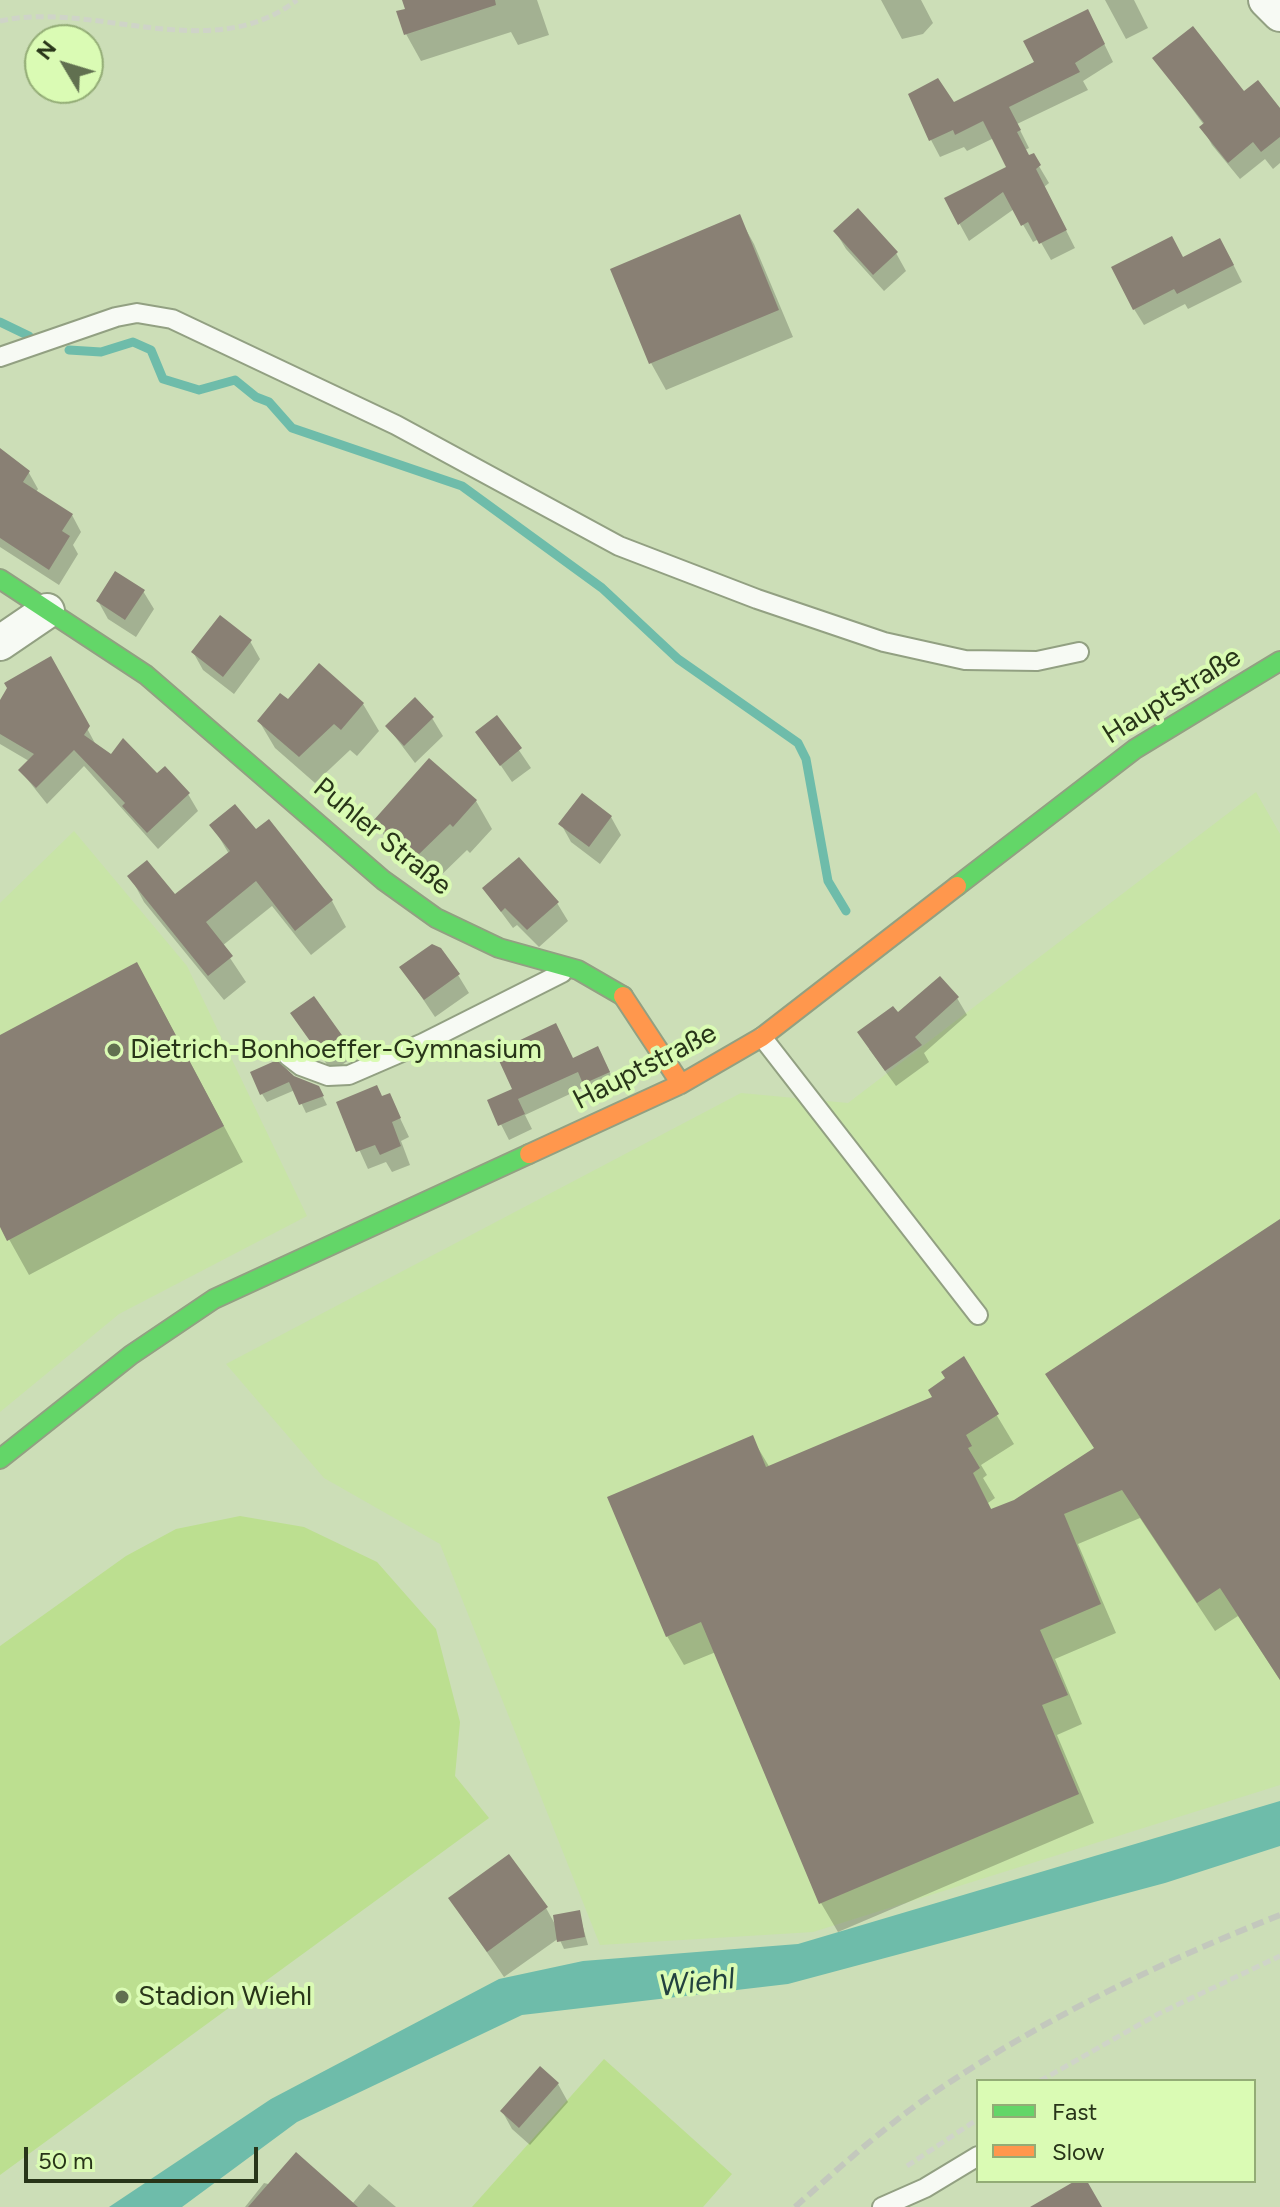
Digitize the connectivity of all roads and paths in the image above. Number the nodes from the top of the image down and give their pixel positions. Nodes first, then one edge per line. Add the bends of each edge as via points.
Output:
1 (297, 0) edge
2 (1266, 0) edge
3 (110, 14) dead end
4 (1280, 14) edge
5 (153, 19) dead end
6 (0, 21) edge
7 (0, 357) edge
8 (0, 579) edge
9 (47, 611) junction
10 (0, 643) edge
11 (1079, 652) dead end
12 (1280, 661) edge
13 (572, 968) junction
14 (762, 1037) junction
15 (288, 1056) dead end
16 (681, 1084) junction
17 (978, 1315) dead end
18 (0, 1459) edge
19 (1280, 1956) edge
20 (1044, 2079) edge
21 (976, 2157) edge
22 (882, 2207) edge

1 - 5 path via 263,17 212,28
2 - 4 street
3 - 6 path via 55,11
7 - 11 lane via 116,317 137,313 172,319 396,425 619,546 757,599 884,642 965,660 1037,661
8 - 9 street, Puhler Straße
9 - 10 street
9 - 13 street, Puhler Straße via 146,675 383,880 436,918 499,948
12 - 14 street, Hauptstraße via 1135,749
13 - 15 lane via 349,1075 328,1076
13 - 16 street, Puhler Straße via 623,996
14 - 16 street, Hauptstraße
14 - 17 lane
16 - 18 street, Hauptstraße via 214,1299 85,1387
19 - 20 path via 1158,2014
21 - 22 lane

